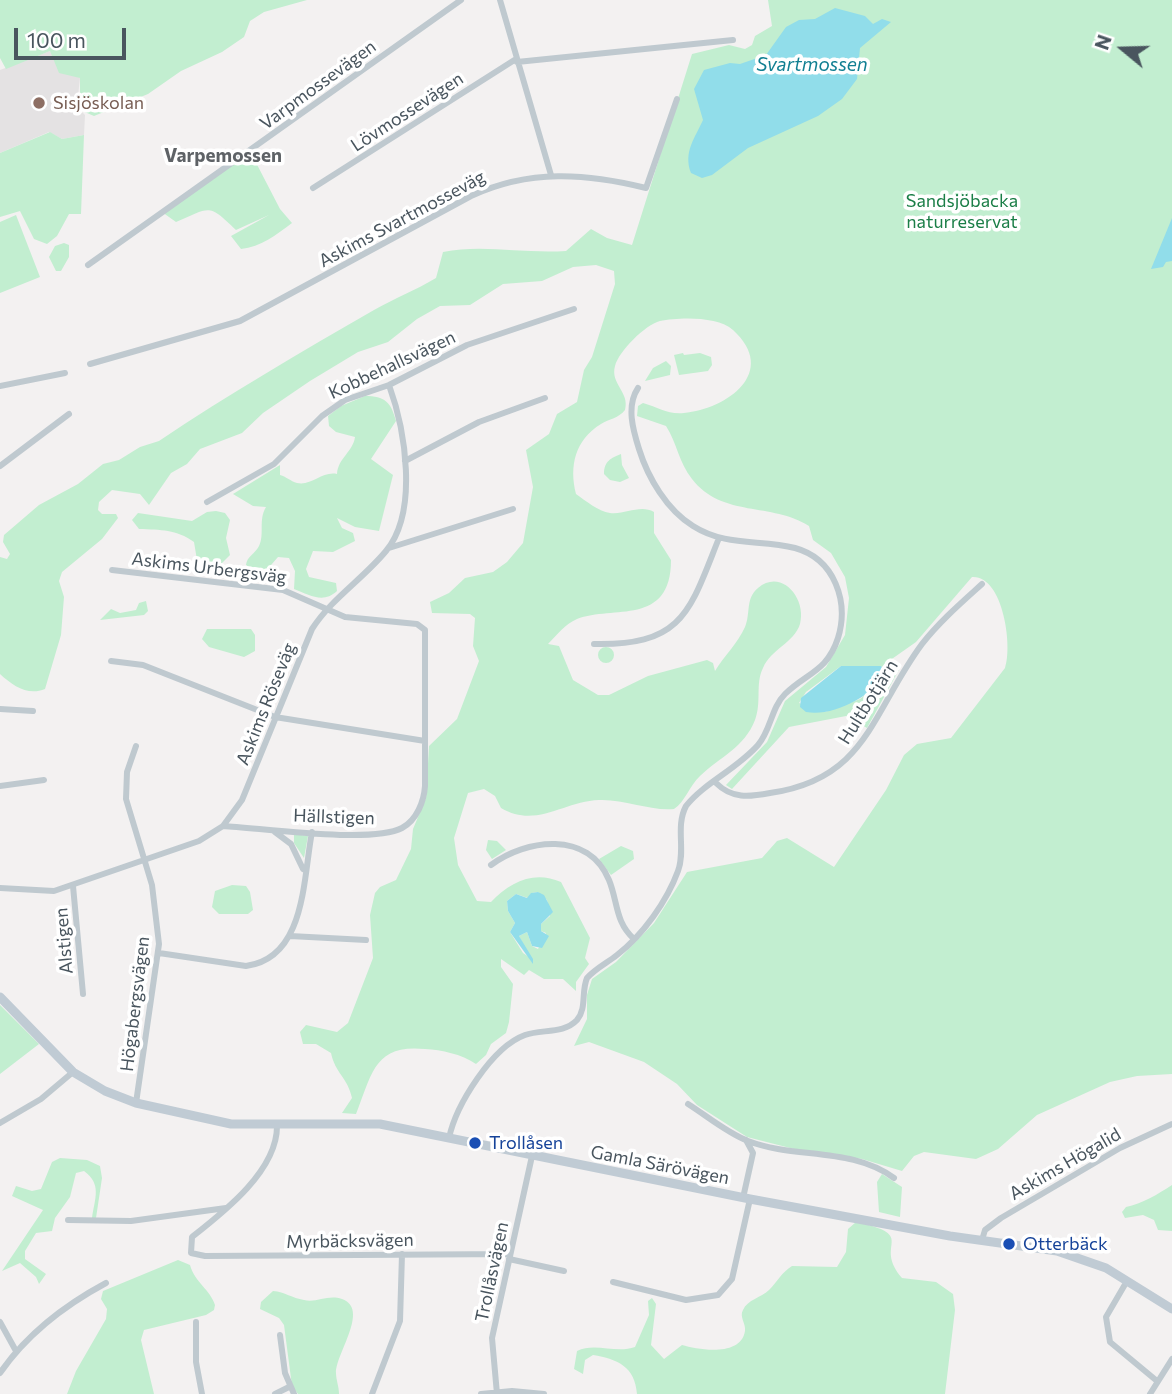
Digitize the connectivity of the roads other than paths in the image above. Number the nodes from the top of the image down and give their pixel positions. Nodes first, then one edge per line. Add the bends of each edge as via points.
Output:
1 (461, 0) edge
2 (500, 0) edge
3 (733, 40) dead end
4 (516, 60) junction
5 (677, 99) dead end
6 (551, 175) junction
7 (313, 188) dead end
8 (88, 265) dead end
9 (575, 309) dead end
10 (90, 364) dead end
11 (65, 373) dead end
12 (389, 385) junction
13 (0, 386) edge
14 (638, 388) dead end
15 (545, 398) dead end
16 (69, 414) dead end
17 (405, 461) junction
18 (0, 466) edge
19 (207, 502) dead end
20 (513, 509) dead end
21 (719, 538) junction
22 (389, 548) junction
23 (112, 570) dead end
24 (982, 584) dead end
25 (326, 610) junction
26 (423, 626) joint
27 (594, 644) dead end
28 (111, 661) dead end
29 (0, 709) edge
30 (33, 710) dead end
31 (275, 717) junction
32 (425, 741) junction
33 (136, 746) dead end
34 (44, 780) dead end
35 (716, 783) junction
36 (0, 786) edge
37 (223, 826) junction
38 (267, 829) junction
39 (312, 832) junction
40 (144, 860) junction
41 (491, 865) dead end
42 (303, 874) junction
43 (73, 886) junction
44 (0, 888) edge
45 (290, 936) junction
46 (634, 939) junction
47 (366, 940) dead end
48 (159, 953) junction
49 (83, 994) dead end
50 (0, 997) edge
51 (73, 1072) junction
52 (135, 1103) junction
53 (688, 1104) dead end
54 (0, 1123) edge
55 (1172, 1124) edge
56 (277, 1125) junction
57 (449, 1138) junction
58 (746, 1140) junction
59 (532, 1156) junction
60 (894, 1178) dead end
61 (746, 1199) junction
62 (229, 1208) junction
63 (68, 1220) dead end
64 (982, 1240) junction
65 (402, 1254) junction
66 (509, 1256) junction
67 (564, 1271) dead end
68 (1127, 1281) junction
69 (613, 1282) dead end
70 (106, 1283) dead end
71 (1172, 1309) edge
72 (0, 1322) edge
73 (196, 1322) dead end
74 (280, 1335) dead end
75 (16, 1351) junction
76 (1172, 1359) edge
77 (0, 1373) edge
78 (1157, 1381) junction
79 (289, 1387) junction
80 (497, 1393) edge
81 (202, 1394) edge
82 (275, 1394) edge
83 (294, 1394) edge
84 (372, 1394) edge
85 (481, 1394) edge
86 (544, 1394) edge
87 (1150, 1394) edge

1 - 8 street, Varpmossevägen
2 - 4 street
3 - 4 street, Lövmossevägen
4 - 6 street
4 - 7 street, Lövmossevägen
5 - 6 street, Askims Svartmosseväg via 646,188 597,177
6 - 10 street, Askims Svartmosseväg via 509,181 471,196 240,321
9 - 12 street, Kobbehallsvägen via 467,345
11 - 13 street
12 - 17 street, Askims Röseväg via 400,419
12 - 19 street, Kobbehallsvägen via 336,404 274,464
14 - 21 street via 632,399 632,419 647,472 680,516
15 - 17 street via 479,422
16 - 18 street
17 - 22 street, Askims Röseväg via 404,496
20 - 22 street
21 - 27 street via 698,594 681,618 640,641
21 - 35 street via 789,547 815,558 838,588 842,616 827,659 783,695 765,737
22 - 25 street, Askims Röseväg
23 - 25 street, Askims Urbergsväg via 283,590
24 - 35 street, Hultbotjärn via 924,642 862,744 839,769 808,786 760,795 736,796
25 - 26 street, Askims Urbergsväg via 366,621
25 - 31 street, Askims Röseväg via 308,637
26 - 32 street, Hällstigen
28 - 31 street via 143,665
29 - 30 street
31 - 32 street
31 - 37 street, Askims Röseväg via 243,797
32 - 39 street, Hällstigen via 425,791 409,823 380,833
33 - 40 street, Högabergsvägen via 127,772 126,799
34 - 36 street
35 - 46 street via 696,795 682,813 678,869 663,901
37 - 38 street, Hällstigen
37 - 40 street, Askims Röseväg via 199,841
38 - 39 street, Hällstigen
38 - 42 street via 291,844
39 - 42 street
40 - 43 street, Askims Röseväg
40 - 48 street, Högabergsvägen via 157,913
41 - 46 street via 512,850 537,843 580,851 606,873 621,926
42 - 45 street
43 - 44 street, Askims Röseväg via 44,892
43 - 49 street, Alstigen
45 - 47 street
45 - 48 street via 272,957 246,966
46 - 57 street via 587,978 583,1009 573,1023 523,1036 495,1057 461,1105
48 - 52 street, Högabergsvägen
50 - 51 street, Gamla Särövägen
51 - 52 street, Gamla Särövägen
51 - 54 street via 58,1087
52 - 56 street, Gamla Särövägen via 222,1123
53 - 58 street
55 - 64 street, Askims Högalid via 1120,1148 1001,1218 985,1230
56 - 57 street, Gamla Särövägen via 362,1123
56 - 62 street via 276,1142 264,1164
57 - 59 street, Gamla Särövägen
58 - 60 street via 795,1153 859,1161
58 - 61 street via 753,1153
59 - 61 street, Gamla Särövägen
59 - 66 street, Trollåsvägen
61 - 64 street, Gamla Särövägen
61 - 69 street via 734,1271 718,1296 686,1300
62 - 63 street via 131,1221
62 - 65 street, Myrbäcksvägen via 192,1237 191,1253
64 - 68 street, Gamla Särövägen via 1066,1253
65 - 66 street, Myrbäcksvägen
65 - 84 street via 400,1318
66 - 67 street, Myrbäcksvägen
66 - 80 street, Trollåsvägen via 491,1345
68 - 71 street, Gamla Särövägen
68 - 78 street via 1107,1318 1110,1342
70 - 75 street via 67,1306
72 - 75 street
73 - 81 street
74 - 79 street
75 - 77 street
76 - 78 street
78 - 87 street
79 - 82 street
79 - 83 street
80 - 85 street
80 - 86 street

